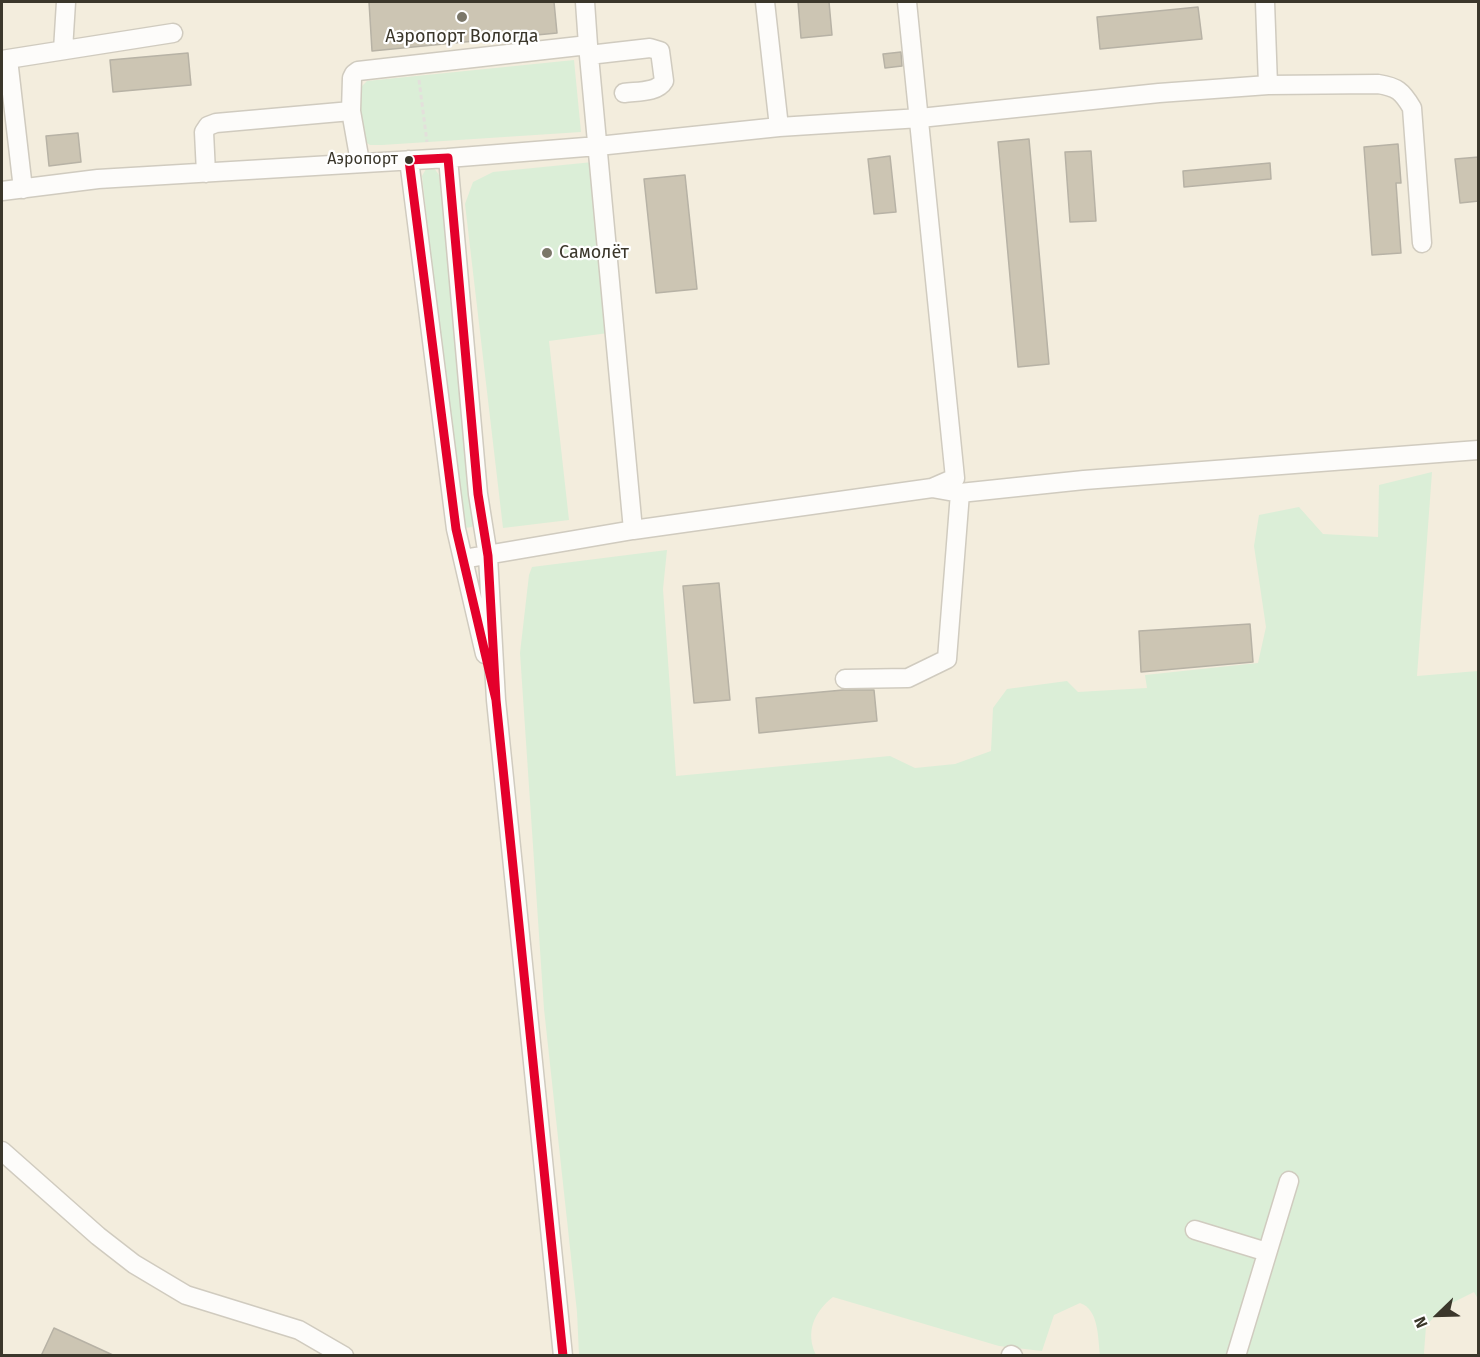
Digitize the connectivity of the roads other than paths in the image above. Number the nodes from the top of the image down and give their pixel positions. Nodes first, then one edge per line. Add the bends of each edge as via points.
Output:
1 (66, 2) edge
2 (585, 2) edge
3 (765, 2) edge
4 (907, 2) edge
5 (1265, 2) edge
6 (173, 33) dead end
7 (63, 50) junction
8 (588, 50) junction
9 (5, 59) edge
10 (1268, 85) junction
11 (624, 93) dead end
12 (351, 111) junction
13 (920, 118) junction
14 (779, 127) junction
15 (598, 146) junction
16 (448, 158) junction
17 (409, 160) junction
18 (360, 162) junction
19 (206, 174) junction
20 (23, 189) junction
21 (2, 191) edge
22 (1422, 243) dead end
23 (1479, 450) edge
24 (932, 488) junction
25 (960, 494) junction
26 (633, 530) junction
27 (488, 555) junction
28 (463, 559) junction
29 (844, 680) dead end
30 (496, 700) junction
31 (2, 1151) edge
32 (1288, 1181) dead end
33 (1195, 1230) dead end
34 (1267, 1252) junction
35 (344, 1356) edge
36 (563, 1356) edge
37 (1236, 1356) edge

1 - 7 street
2 - 8 street
3 - 14 street
4 - 13 street
5 - 10 street
6 - 7 street
7 - 9 street
8 - 11 street via 660,51 663,85
8 - 12 street via 372,69 354,74
8 - 15 street
9 - 20 street
10 - 13 street
10 - 22 street via 1378,84 1404,94 1412,108
12 - 18 street
12 - 19 street via 208,126 204,132
13 - 14 street
13 - 24 street via 955,478
14 - 15 street
15 - 16 street
15 - 26 street
16 - 17 street
16 - 27 street via 478,494
17 - 18 street
17 - 28 street
18 - 19 street
19 - 20 street via 98,179
20 - 21 street
23 - 25 street via 1084,480
24 - 25 street
24 - 26 street
25 - 29 street via 947,659 908,678
26 - 27 street
27 - 28 street
27 - 30 street
28 - 30 street
30 - 36 street
31 - 35 street via 134,1264 186,1295 299,1330
32 - 34 street
33 - 34 street
34 - 37 street

